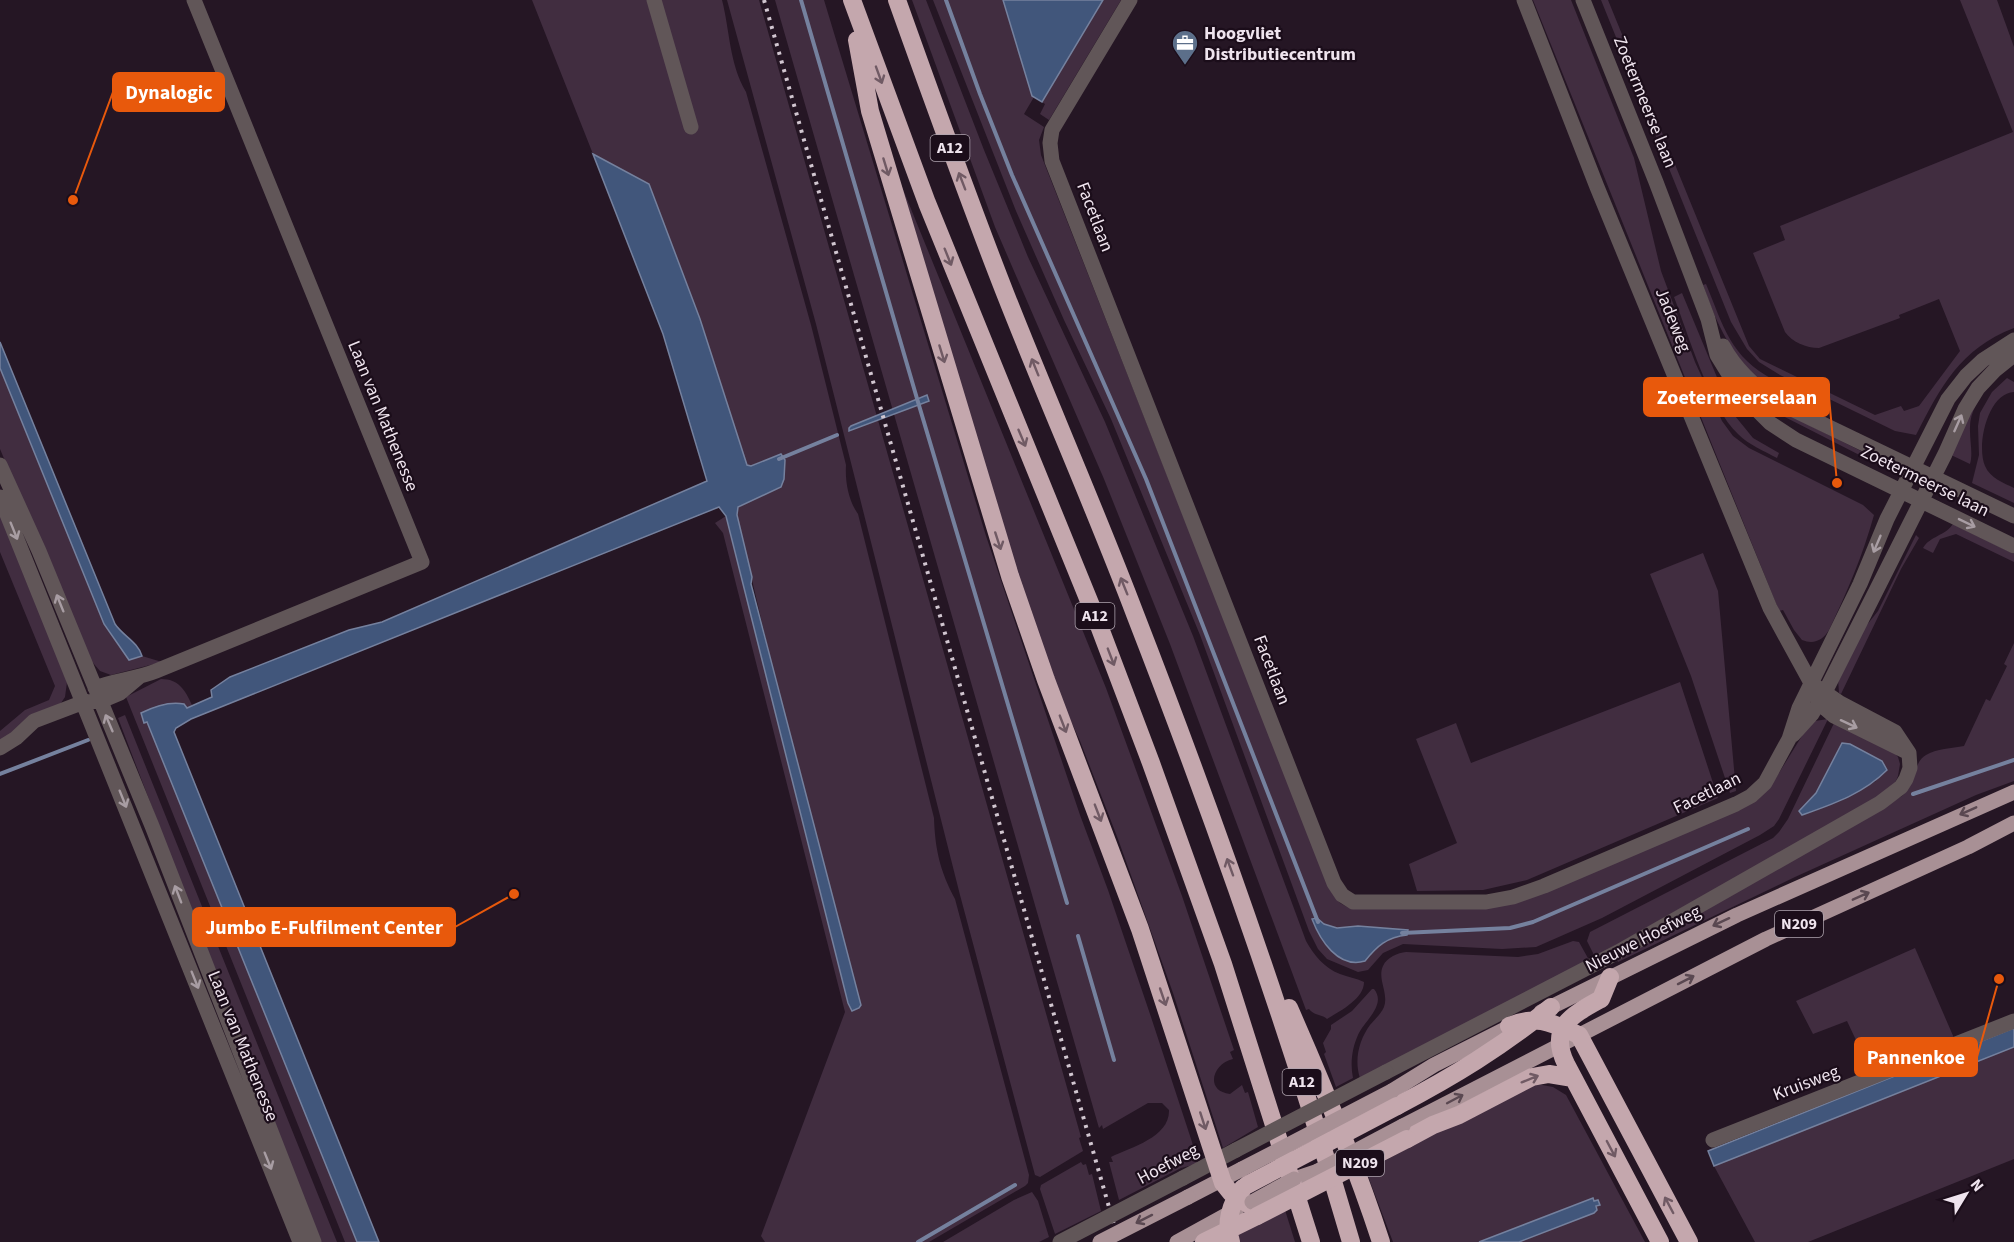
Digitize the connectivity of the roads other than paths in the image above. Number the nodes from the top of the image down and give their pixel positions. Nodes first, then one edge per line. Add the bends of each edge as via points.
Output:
1 (194, 0) edge
2 (654, 0) edge
3 (851, 0) edge
4 (897, 0) edge
5 (1130, 0) edge
6 (1524, 0) edge
7 (1583, 0) edge
8 (691, 127) dead end
9 (1708, 319) junction
10 (2014, 340) edge
11 (2014, 355) edge
12 (0, 465) edge
13 (1914, 468) junction
14 (1934, 476) junction
15 (1902, 491) junction
16 (0, 496) edge
17 (1920, 500) junction
18 (2014, 516) edge
19 (2014, 546) edge
20 (1811, 683) junction
21 (98, 694) junction
22 (1822, 697) junction
23 (84, 702) junction
24 (1789, 740) junction
25 (0, 748) edge
26 (1909, 753) joint
27 (2014, 792) edge
28 (2014, 823) edge
29 (1249, 922) junction
30 (1613, 976) joint
31 (1593, 995) junction
32 (1551, 1007) junction
33 (1535, 1020) junction
34 (2014, 1021) edge
35 (1509, 1026) junction
36 (1567, 1036) junction
37 (1573, 1078) junction
38 (1394, 1098) junction
39 (1293, 1121) joint
40 (1405, 1132) junction
41 (1713, 1140) dead end
42 (1216, 1161) junction
43 (1222, 1179) junction
44 (1244, 1198) junction
45 (1201, 1236) edge
46 (1229, 1237) edge
47 (300, 1242) edge
48 (314, 1242) edge
49 (1060, 1242) edge
50 (1100, 1242) edge
51 (1177, 1242) edge
52 (1311, 1242) edge
53 (1351, 1242) edge
54 (1381, 1242) edge
55 (1660, 1242) edge
56 (1689, 1242) edge

1 - 21 street, Laan van Mathenesse via 422,562 139,678 115,680
2 - 8 street
3 -> 42 highway, A12 via 870,111 985,500 1046,680 1147,948
3 -> 52 highway, A12 via 927,203 1102,633 1178,835 1262,1080
29 -> 4 highway, A12 via 1134,609 981,231
5 - 24 street, Facetlaan via 1052,130 1052,161 1342,895 1359,903 1486,902 1527,892 1751,796 1765,783
6 - 20 street, Jadeweg via 1770,608
7 - 9 street, Zoetermeerse laan
9 - 13 street, Zoetermeerse laan via 1730,357 1760,391
9 - 15 street, Zoetermeerse laan via 1717,355 1750,404 1770,423 1796,440
10 - 13 street, Facetlaan via 1983,360 1948,399
14 -> 11 street, Facetlaan via 1978,388
21 -> 12 street, Laan van Mathenesse
13 - 14 street, Zoetermeerse laan
13 - 15 street, Facetlaan
14 - 17 street, Facetlaan
14 - 18 street, Zoetermeerse laan
15 - 17 street, Zoetermeerse laan
15 -> 20 street, Facetlaan
16 -> 23 street, Laan van Mathenesse
17 -> 19 street, Zoetermeerse laan
17 - 22 street, Facetlaan
20 - 22 street, Jadeweg
20 - 24 street, Facetlaan
21 - 23 street
48 -> 21 street, Laan van Mathenesse
22 - 24 street, Facetlaan
22 - 26 street, Jadeweg via 1895,732
23 - 25 street via 34,722
23 -> 47 street, Laan van Mathenesse
26 - 39 street, Nieuwe Hoefweg, bridge via 1906,779 1880,803 1608,957
27 -> 30 main road, Nieuwe Hoefweg / N209 via 1774,897
36 -> 28 main road, N209 via 1606,1021 1766,939
29 - 53 highway, A12
29 - 54 highway, A12 via 1317,1071
30 - 31 highway, N209 via 1602,999
31 - 32 main road, Nieuwe Hoefweg / N209
31 - 36 highway, N209 via 1576,1014
32 - 33 highway, N209
32 - 35 main road, Nieuwe Hoefweg / N209
33 - 35 highway, N209
33 - 36 highway, N209 via 1546,1021
33 - 38 highway, N209 via 1460,1072
34 - 41 street, Kruisweg
35 - 38 main road, Nieuwe Hoefweg / N209 via 1434,1065
36 - 37 highway
40 -> 36 main road, N209
56 -> 36 highway
40 -> 37 highway, N209 via 1459,1115 1532,1077 1549,1074
37 -> 55 highway
38 - 44 highway, N209, bridge
38 - 44 main road, Nieuwe Hoefweg / N209, bridge via 1298,1139
39 - 42 street, Hoefweg, bridge
40 - 44 highway, N209, bridge
40 - 44 main road, N209, bridge
42 - 43 highway
42 - 49 street, Hoefweg, bridge
43 - 44 highway via 1227,1188
43 -> 50 main road, Hoefweg, bridge
44 - 45 main road, N209
44 - 46 highway, N209
44 - 46 highway
45 - 46 highway, N209
45 - 51 main road, N209

